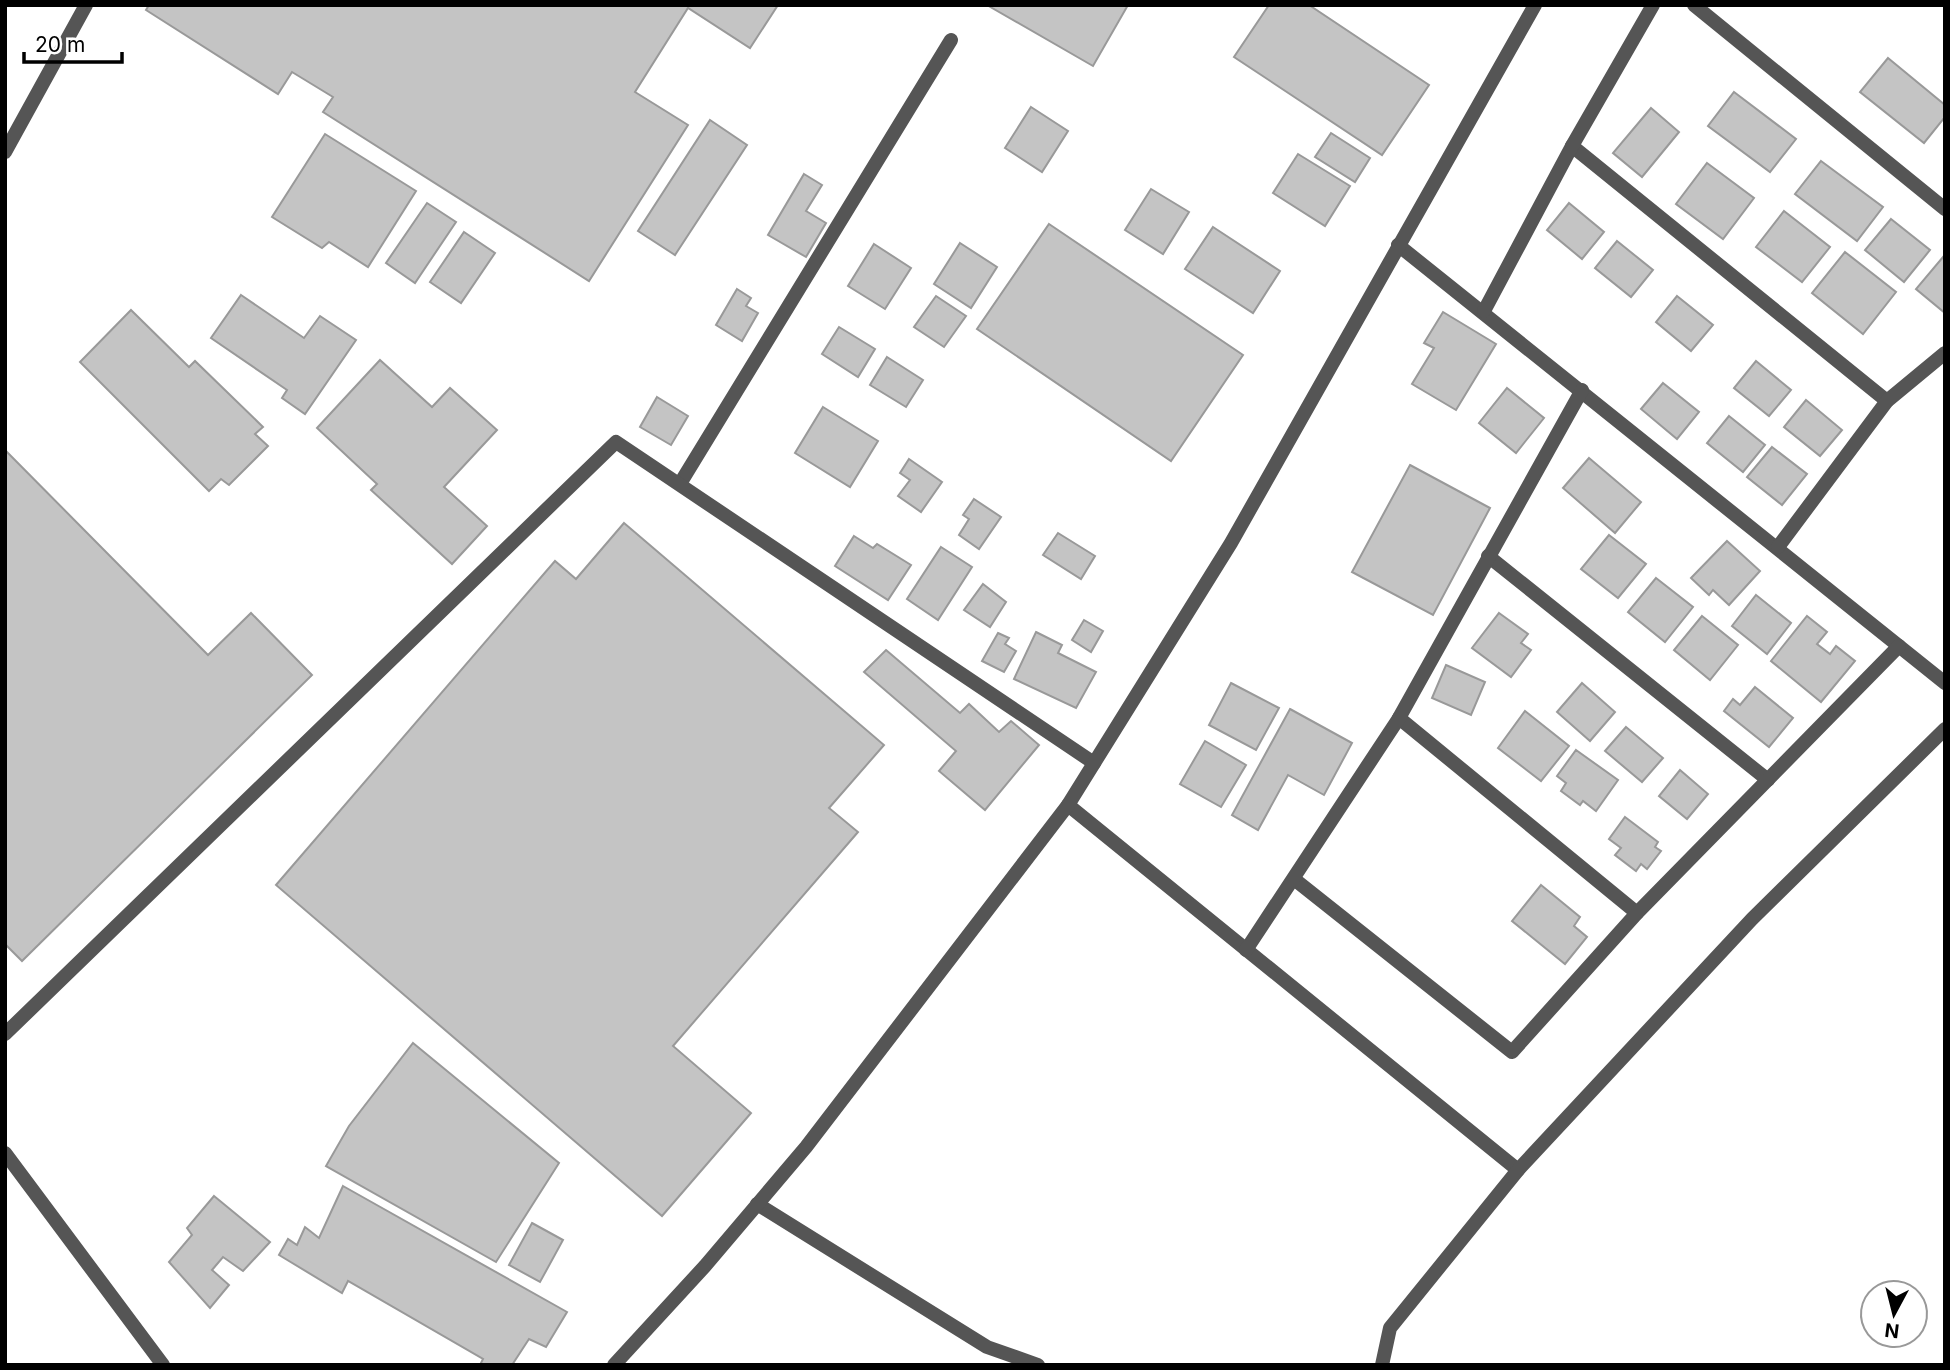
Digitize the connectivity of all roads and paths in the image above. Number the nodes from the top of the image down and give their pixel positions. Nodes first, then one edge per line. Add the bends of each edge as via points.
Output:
1 (86, 5) edge
2 (1535, 5) edge
3 (1653, 5) edge
4 (1694, 5) edge
5 (951, 40) dead end
6 (1572, 146) junction
7 (5, 152) edge
8 (1945, 209) edge
9 (1398, 245) junction
10 (1483, 311) junction
11 (1945, 353) edge
12 (1582, 390) junction
13 (1887, 401) junction
14 (681, 482) junction
15 (1778, 547) junction
16 (1488, 556) junction
17 (1899, 646) junction
18 (1945, 683) edge
19 (1399, 718) junction
20 (1945, 729) edge
21 (1094, 763) junction
22 (1768, 780) junction
23 (1068, 805) junction
24 (1294, 879) junction
25 (1637, 913) junction
26 (1246, 950) junction
27 (5, 1034) edge
28 (5, 1153) edge
29 (1518, 1170) junction
30 (757, 1204) junction
31 (163, 1365) edge
32 (614, 1365) edge
33 (1038, 1365) edge
34 (1382, 1365) edge

1 - 7 street
2 - 9 street
3 - 6 street
4 - 8 street
5 - 14 street
6 - 10 street
6 - 13 street
9 - 10 street
9 - 21 street via 1231,543
10 - 12 street
11 - 13 street
12 - 15 street
12 - 16 street
13 - 15 street
14 - 21 street
14 - 27 street via 617,442
15 - 17 street
16 - 19 street
16 - 22 street
17 - 18 street
17 - 22 street
19 - 24 street
19 - 25 street
20 - 29 street via 1752,919
21 - 23 street
22 - 25 street
23 - 26 street
23 - 30 street via 806,1147
24 - 25 street via 1512,1052
24 - 26 street
26 - 29 street
28 - 31 street
29 - 34 street via 1390,1328
30 - 32 street
30 - 33 street via 987,1347

